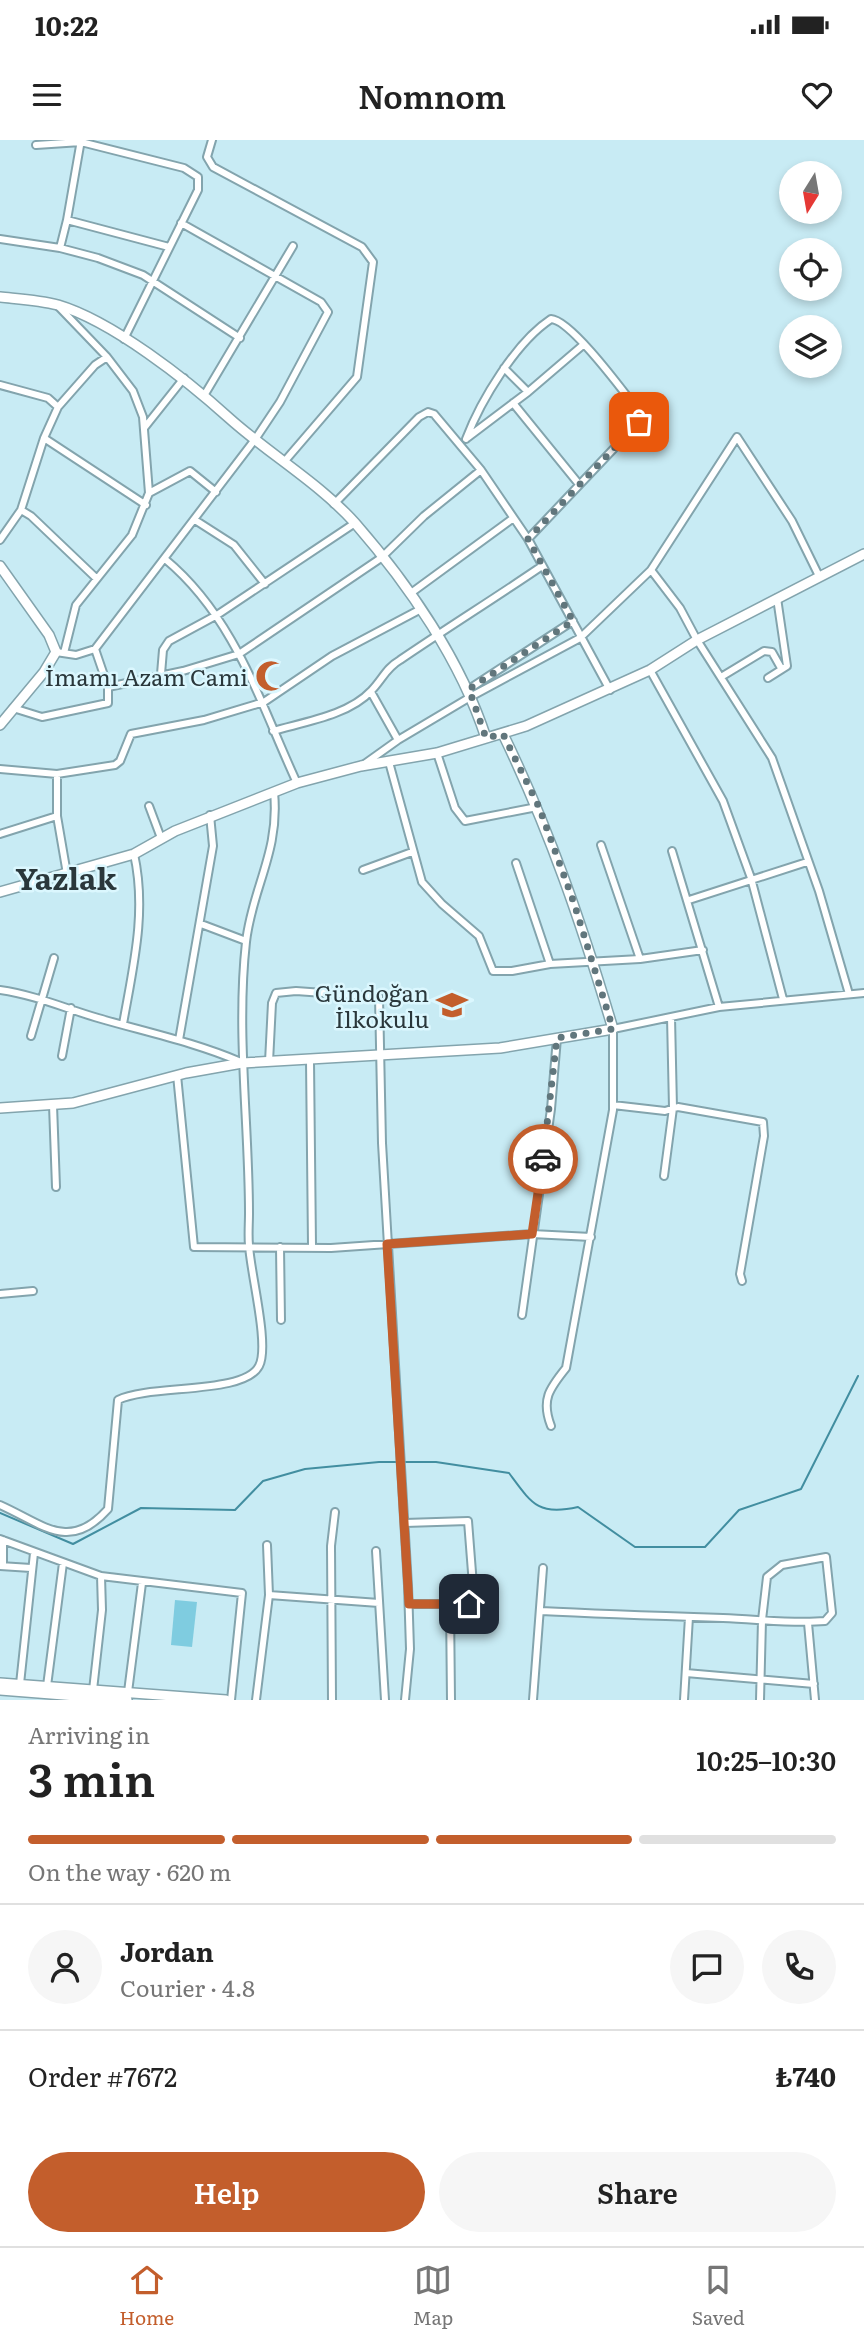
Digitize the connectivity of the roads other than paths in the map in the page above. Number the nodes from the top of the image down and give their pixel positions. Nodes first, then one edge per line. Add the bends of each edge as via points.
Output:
1 (212, 140) edge
2 (81, 141) edge
3 (36, 145) dead end
4 (67, 220) junction
5 (181, 223) junction
6 (0, 239) edge
7 (169, 247) junction
8 (293, 247) dead end
9 (60, 248) junction
10 (275, 277) junction
11 (150, 282) junction
12 (0, 297) edge
13 (57, 305) junction
14 (240, 338) junction
15 (124, 339) junction
16 (583, 345) junction
17 (107, 357) junction
18 (503, 368) junction
19 (184, 378) junction
20 (0, 385) edge
21 (528, 392) junction
22 (205, 394) junction
23 (513, 403) junction
24 (58, 407) junction
25 (145, 428) junction
26 (44, 438) junction
27 (256, 438) junction
28 (464, 442) junction
29 (284, 462) junction
30 (481, 470) junction
31 (578, 483) junction
32 (216, 492) junction
33 (149, 494) junction
34 (333, 504) junction
35 (146, 505) junction
36 (21, 510) junction
37 (512, 519) junction
38 (195, 520) junction
39 (355, 523) junction
40 (528, 539) junction
41 (0, 540) edge
42 (864, 554) edge
43 (381, 558) junction
44 (165, 559) junction
45 (0, 566) edge
46 (542, 566) junction
47 (650, 570) junction
48 (819, 576) junction
49 (96, 578) junction
50 (265, 584) junction
51 (411, 593) junction
52 (777, 598) junction
53 (421, 609) junction
54 (217, 615) junction
55 (573, 621) junction
56 (437, 638) junction
57 (580, 638) junction
58 (697, 640) junction
59 (95, 649) junction
60 (60, 652) junction
61 (239, 654) junction
62 (781, 668) junction
63 (650, 670) junction
64 (161, 674) junction
65 (721, 677) junction
66 (768, 678) dead end
67 (108, 687) junction
68 (610, 690) junction
69 (371, 692) junction
70 (471, 692) junction
71 (264, 702) junction
72 (13, 708) junction
73 (0, 725) edge
74 (274, 732) junction
75 (503, 734) junction
76 (486, 738) junction
77 (398, 740) junction
78 (437, 753) junction
79 (389, 762) junction
80 (361, 766) junction
81 (0, 769) edge
82 (57, 774) junction
83 (298, 783) junction
84 (274, 792) junction
85 (149, 806) dead end
86 (539, 807) junction
87 (57, 816) junction
88 (210, 816) junction
89 (0, 834) edge
90 (161, 838) junction
91 (601, 845) dead end
92 (672, 851) dead end
93 (412, 852) junction
94 (134, 854) junction
95 (807, 862) junction
96 (516, 863) dead end
97 (363, 870) dead end
98 (67, 874) junction
99 (751, 878) junction
100 (0, 892) edge
101 (689, 900) junction
102 (201, 924) junction
103 (246, 941) junction
104 (703, 950) junction
105 (54, 958) dead end
106 (640, 959) junction
107 (592, 962) junction
108 (550, 964) junction
109 (0, 990) edge
110 (864, 993) edge
111 (849, 994) junction
112 (41, 998) junction
113 (783, 999) junction
114 (719, 1007) junction
115 (71, 1008) junction
116 (671, 1017) junction
117 (122, 1024) junction
118 (613, 1029) junction
119 (31, 1036) dead end
120 (557, 1038) junction
121 (180, 1040) junction
122 (62, 1056) dead end
123 (381, 1056) junction
124 (310, 1061) junction
125 (268, 1062) junction
126 (242, 1063) junction
127 (177, 1075) junction
128 (53, 1105) junction
129 (613, 1105) junction
130 (0, 1108) edge
131 (673, 1108) junction
132 (664, 1176) dead end
133 (56, 1187) dead end
134 (532, 1234) junction
135 (592, 1237) junction
136 (387, 1244) junction
137 (249, 1245) junction
138 (312, 1246) junction
139 (280, 1247) junction
140 (742, 1281) dead end
141 (33, 1292) dead end
142 (0, 1294) edge
143 (522, 1315) dead end
144 (281, 1320) dead end
145 (551, 1426) dead end
146 (0, 1505) edge
147 (335, 1512) dead end
148 (405, 1523) junction
149 (2, 1540) edge
150 (267, 1545) dead end
151 (376, 1551) dead end
152 (34, 1553) junction
153 (63, 1563) junction
154 (1, 1565) edge
155 (31, 1567) junction
156 (543, 1568) dead end
157 (101, 1576) junction
158 (142, 1583) junction
159 (268, 1595) junction
160 (331, 1599) junction
161 (379, 1603) junction
162 (409, 1604) junction
163 (450, 1604) junction
164 (541, 1611) junction
165 (689, 1617) junction
166 (762, 1620) junction
167 (808, 1623) junction
168 (686, 1673) junction
169 (760, 1679) junction
170 (0, 1682) edge
171 (20, 1684) junction
172 (814, 1684) junction
173 (47, 1686) junction
174 (0, 1690) edge
175 (93, 1690) junction
176 (82, 1695) edge
177 (132, 1696) edge
178 (226, 1700) edge
179 (231, 1700) edge
180 (256, 1700) edge
181 (332, 1700) edge
182 (385, 1700) edge
183 (405, 1700) edge
184 (451, 1700) edge
185 (533, 1700) edge
186 (684, 1700) edge
187 (760, 1700) edge
188 (815, 1700) edge

1 - 29 street via 207,157 213,167 362,247 373,262 357,377
2 - 3 street
2 - 4 street
2 - 5 street via 194,171 200,182
4 - 7 street
4 - 9 street
5 - 7 street
5 - 10 street
6 - 9 street
7 - 11 street
8 - 10 street
9 - 11 street via 98,258
10 - 14 street
10 - 27 street via 321,302 328,312
11 - 14 street
11 - 15 street
12 - 13 street
13 - 15 street
13 - 17 street
14 - 22 street
15 - 19 street
16 - 18 street via 560,321 551,319
16 - 21 street
16 - 31 street via 637,409 639,422
17 - 24 street
17 - 25 street via 133,391
18 - 21 street
18 - 28 street
19 - 22 street
19 - 25 street
20 - 24 street via 48,398
21 - 23 street
22 - 27 street
23 - 28 street
23 - 31 street
24 - 26 street
25 - 33 street
26 - 35 street
26 - 36 street
27 - 29 street
27 - 32 street
28 - 30 street
28 - 34 street via 428,412
29 - 34 street
30 - 37 street
30 - 43 street
31 - 40 street
32 - 33 street via 190,471
32 - 38 street
33 - 35 street
34 - 39 street
35 - 49 street via 132,535
36 - 41 street
36 - 49 street
37 - 40 street
37 - 51 street
38 - 44 street
38 - 50 street via 234,545
39 - 43 street
39 - 50 street
40 - 46 street
42 - 48 street
43 - 51 street
43 - 61 street
44 - 54 street via 188,577
44 - 59 street
45 - 60 street
46 - 55 street
46 - 56 street
47 - 48 street via 737,437 792,521
47 - 57 street
47 - 58 street via 680,608
48 - 52 street
49 - 60 street via 71,618
50 - 54 street
51 - 53 street
52 - 58 street
52 - 62 street via 787,656 787,666
53 - 56 street
53 - 71 street via 332,656
54 - 61 street
54 - 64 street via 169,641 163,650
55 - 57 street
55 - 70 street
56 - 69 street via 386,670
56 - 70 street
57 - 68 street
57 - 70 street
58 - 63 street
58 - 65 street
59 - 60 street via 76,655
59 - 67 street
60 - 72 street
61 - 64 street
61 - 71 street
62 - 65 street via 772,652 764,651
62 - 66 street
63 - 68 street
63 - 99 street via 723,801
64 - 67 street
65 - 95 street via 772,758
67 - 72 street via 104,706 42,717
68 - 75 street
69 - 74 street via 329,714
69 - 77 street
70 - 76 street
70 - 77 street
71 - 74 street
71 - 82 street via 204,720 136,732 127,738 115,765
72 - 73 street
74 - 83 street
75 - 76 street
75 - 86 street
76 - 78 street
77 - 80 street
78 - 79 street
78 - 86 street via 455,808 465,821
79 - 80 street
79 - 93 street
80 - 83 street
81 - 82 street
82 - 87 street
83 - 84 street
84 - 88 street
84 - 103 street via 273,845
85 - 90 street
86 - 107 street
87 - 89 street
87 - 98 street
88 - 90 street
88 - 102 street via 213,846
90 - 94 street
91 - 106 street
92 - 101 street
93 - 97 street
93 - 108 street via 428,890 480,936 493,971
94 - 98 street
94 - 117 street via 140,879 139,930
95 - 99 street
95 - 111 street
96 - 108 street
98 - 100 street
99 - 101 street
99 - 113 street
101 - 104 street
102 - 103 street
102 - 121 street
103 - 126 street
104 - 106 street
104 - 114 street
105 - 112 street
106 - 107 street
107 - 108 street
107 - 118 street
109 - 112 street
110 - 111 street
111 - 113 street
112 - 115 street
112 - 119 street
113 - 114 street
114 - 116 street
115 - 117 street
115 - 122 street
116 - 118 street
116 - 131 street
117 - 121 street
118 - 120 street
118 - 129 street
120 - 123 street via 500,1048
120 - 134 street
121 - 126 street
123 - 124 street
123 - 125 street via 379,997 296,991 276,993 272,1003
123 - 136 street
124 - 125 street
124 - 138 street
125 - 126 street
126 - 127 street
126 - 137 street via 249,1139
127 - 128 street
127 - 137 street via 191,1242 201,1249
128 - 130 street
128 - 133 street
129 - 131 street
129 - 135 street
131 - 132 street
131 - 140 street via 763,1122
134 - 135 street
134 - 136 street
134 - 143 street
135 - 145 street via 566,1368 545,1396
136 - 138 street
136 - 148 street
137 - 139 street
137 - 146 street via 262,1342 259,1366 247,1378 228,1384 151,1390 118,1400 108,1509 79,1532 54,1531
138 - 139 street
139 - 144 street
141 - 142 street
147 - 160 street
148 - 162 street
148 - 163 street via 468,1521 474,1598 469,1604
149 - 152 street
149 - 154 street
150 - 159 street
151 - 161 street
152 - 153 street
152 - 155 street
153 - 157 street
153 - 173 street
154 - 155 street
155 - 171 street
156 - 164 street
157 - 158 street
157 - 175 street
158 - 177 street
158 - 179 street via 242,1594
159 - 160 street
159 - 180 street
160 - 161 street
160 - 181 street
161 - 182 street
162 - 163 street
162 - 183 street
163 - 184 street
164 - 165 street
164 - 185 street
165 - 166 street
165 - 168 street
166 - 167 street
166 - 167 street via 767,1577 782,1564 826,1557 831,1618
166 - 169 street
167 - 172 street
168 - 169 street
168 - 186 street
169 - 172 street
169 - 187 street
170 - 171 street
171 - 173 street
172 - 188 street
173 - 176 street
174 - 176 street
175 - 176 street
175 - 177 street
176 - 177 street
177 - 178 street

